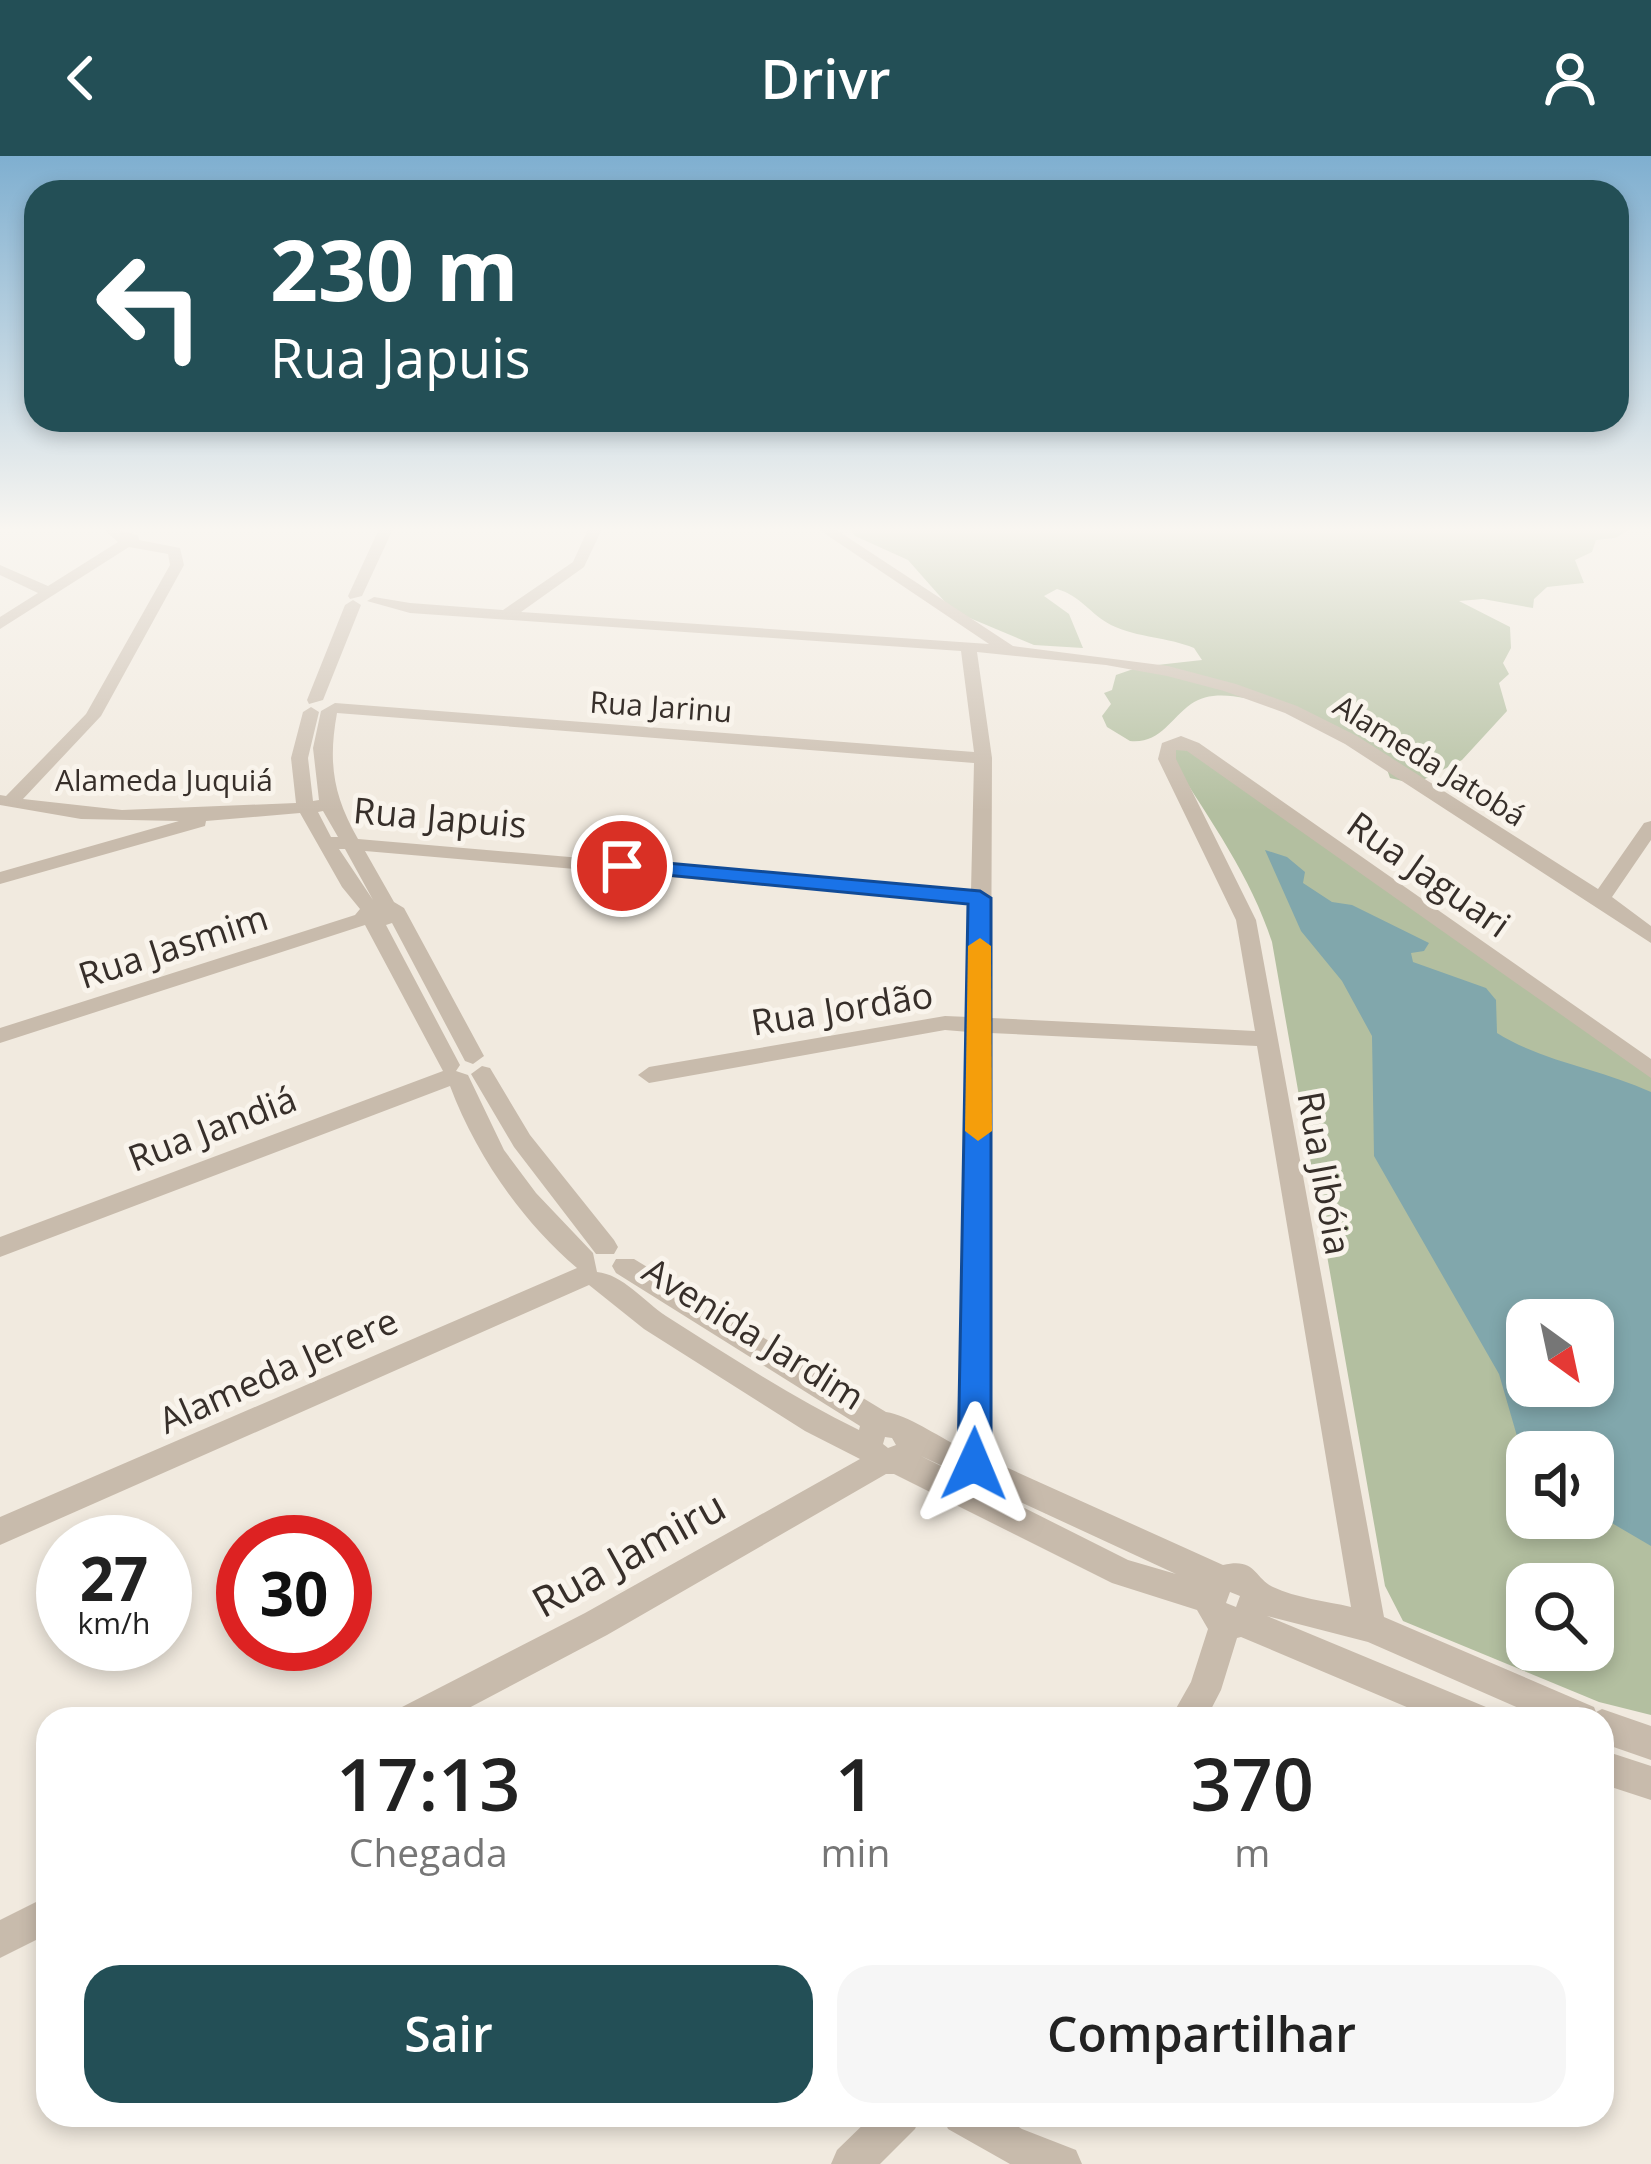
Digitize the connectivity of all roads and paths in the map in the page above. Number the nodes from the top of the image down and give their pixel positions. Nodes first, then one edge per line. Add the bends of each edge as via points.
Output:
1 (145, 623) edge
2 (356, 623) edge
3 (615, 623) edge
4 (943, 623) edge
5 (971, 623) edge
6 (918, 644) junction
7 (969, 649) junction
8 (1010, 650) junction
9 (325, 706) junction
10 (1168, 747) joint
11 (983, 758) junction
12 (5, 801) edge
13 (329, 805) junction
14 (303, 808) junction
15 (217, 815) junction
16 (1651, 827) edge
17 (325, 842) junction
18 (353, 842) junction
19 (0, 878) edge
20 (980, 898) junction
21 (1600, 900) junction
22 (378, 914) junction
23 (1624, 914) junction
24 (1651, 919) edge
25 (1651, 937) edge
26 (980, 1024) junction
27 (0, 1036) edge
28 (1264, 1039) junction
29 (1651, 1070) edge
30 (463, 1071) junction
31 (649, 1075) dead end
32 (0, 1246) edge
33 (600, 1266) junction
34 (888, 1446) junction
35 (974, 1464) junction
36 (0, 1531) edge
37 (1231, 1604) junction
38 (1370, 1627) junction
39 (437, 1707) edge
40 (1194, 1707) edge
41 (1449, 1707) edge
42 (1554, 1707) edge
43 (1614, 1730) edge
44 (1651, 1743) edge
45 (1614, 1771) edge
46 (1651, 1783) edge
47 (36, 1920) edge
48 (0, 1940) edge
49 (883, 2127) edge
50 (982, 2127) edge
51 (851, 2164) edge
52 (1062, 2164) edge

1 - 12 street via 93,716
2 - 9 street, Avenida Jardim
3 - 6 street, Alameda Jatobá
4 - 6 street
5 - 8 street
6 - 7 street, Alameda Jatobá
7 - 8 street, Alameda Jatobá
7 - 11 street
8 - 21 street, Alameda Jatobá via 1126,660 1270,699 1352,740
9 - 11 street, Rua Jarinu
9 - 13 street, Avenida Jardim
9 - 14 street, Avenida Jardim via 298,768
10 - 28 street, Rua Jibóia via 1246,920
10 - 29 street, Rua Jaguari via 1181,741 1202,754
11 - 20 street
12 - 15 street, Alameda Juquiá via 97,814
13 - 14 street, Alameda Juquiá
13 - 18 street, Avenida Jardim
14 - 15 street, Alameda Juquiá
14 - 17 street, Avenida Jardim
15 - 19 street
16 - 21 street
17 - 18 street, Rua Japuis
17 - 22 street, Avenida Jardim via 351,889
18 - 20 street, Rua Japuis
18 - 22 street, Avenida Jardim
20 - 26 street
21 - 23 street, Alameda Jatobá
22 - 27 street, Rua Jasmim
22 - 30 street, Avenida Jardim
23 - 24 street
23 - 25 street, Alameda Jatobá
26 - 28 street, Rua Jordão
26 - 31 street, Rua Jordão via 853,1036
26 - 35 street
28 - 38 street, Rua Jibóia
30 - 32 street, Rua Jandiá
30 - 33 street, Avenida Jardim via 474,1124 498,1164 532,1209
33 - 34 street, Avenida Jardim via 653,1322 814,1422
33 - 36 street, Alameda Jerere
34 - 35 street, Avenida Jardim
34 - 37 street, Avenida Jardim via 1103,1564
34 - 39 street, Rua Jamiru via 596,1624
35 - 37 street, Avenida Jardim
37 - 38 street, Avenida Jardim
37 - 40 street
37 - 41 street, Avenida Jardim
38 - 42 street, Avenida Jardim
43 - 44 street
45 - 46 street
47 - 48 street
49 - 51 street
50 - 52 street

